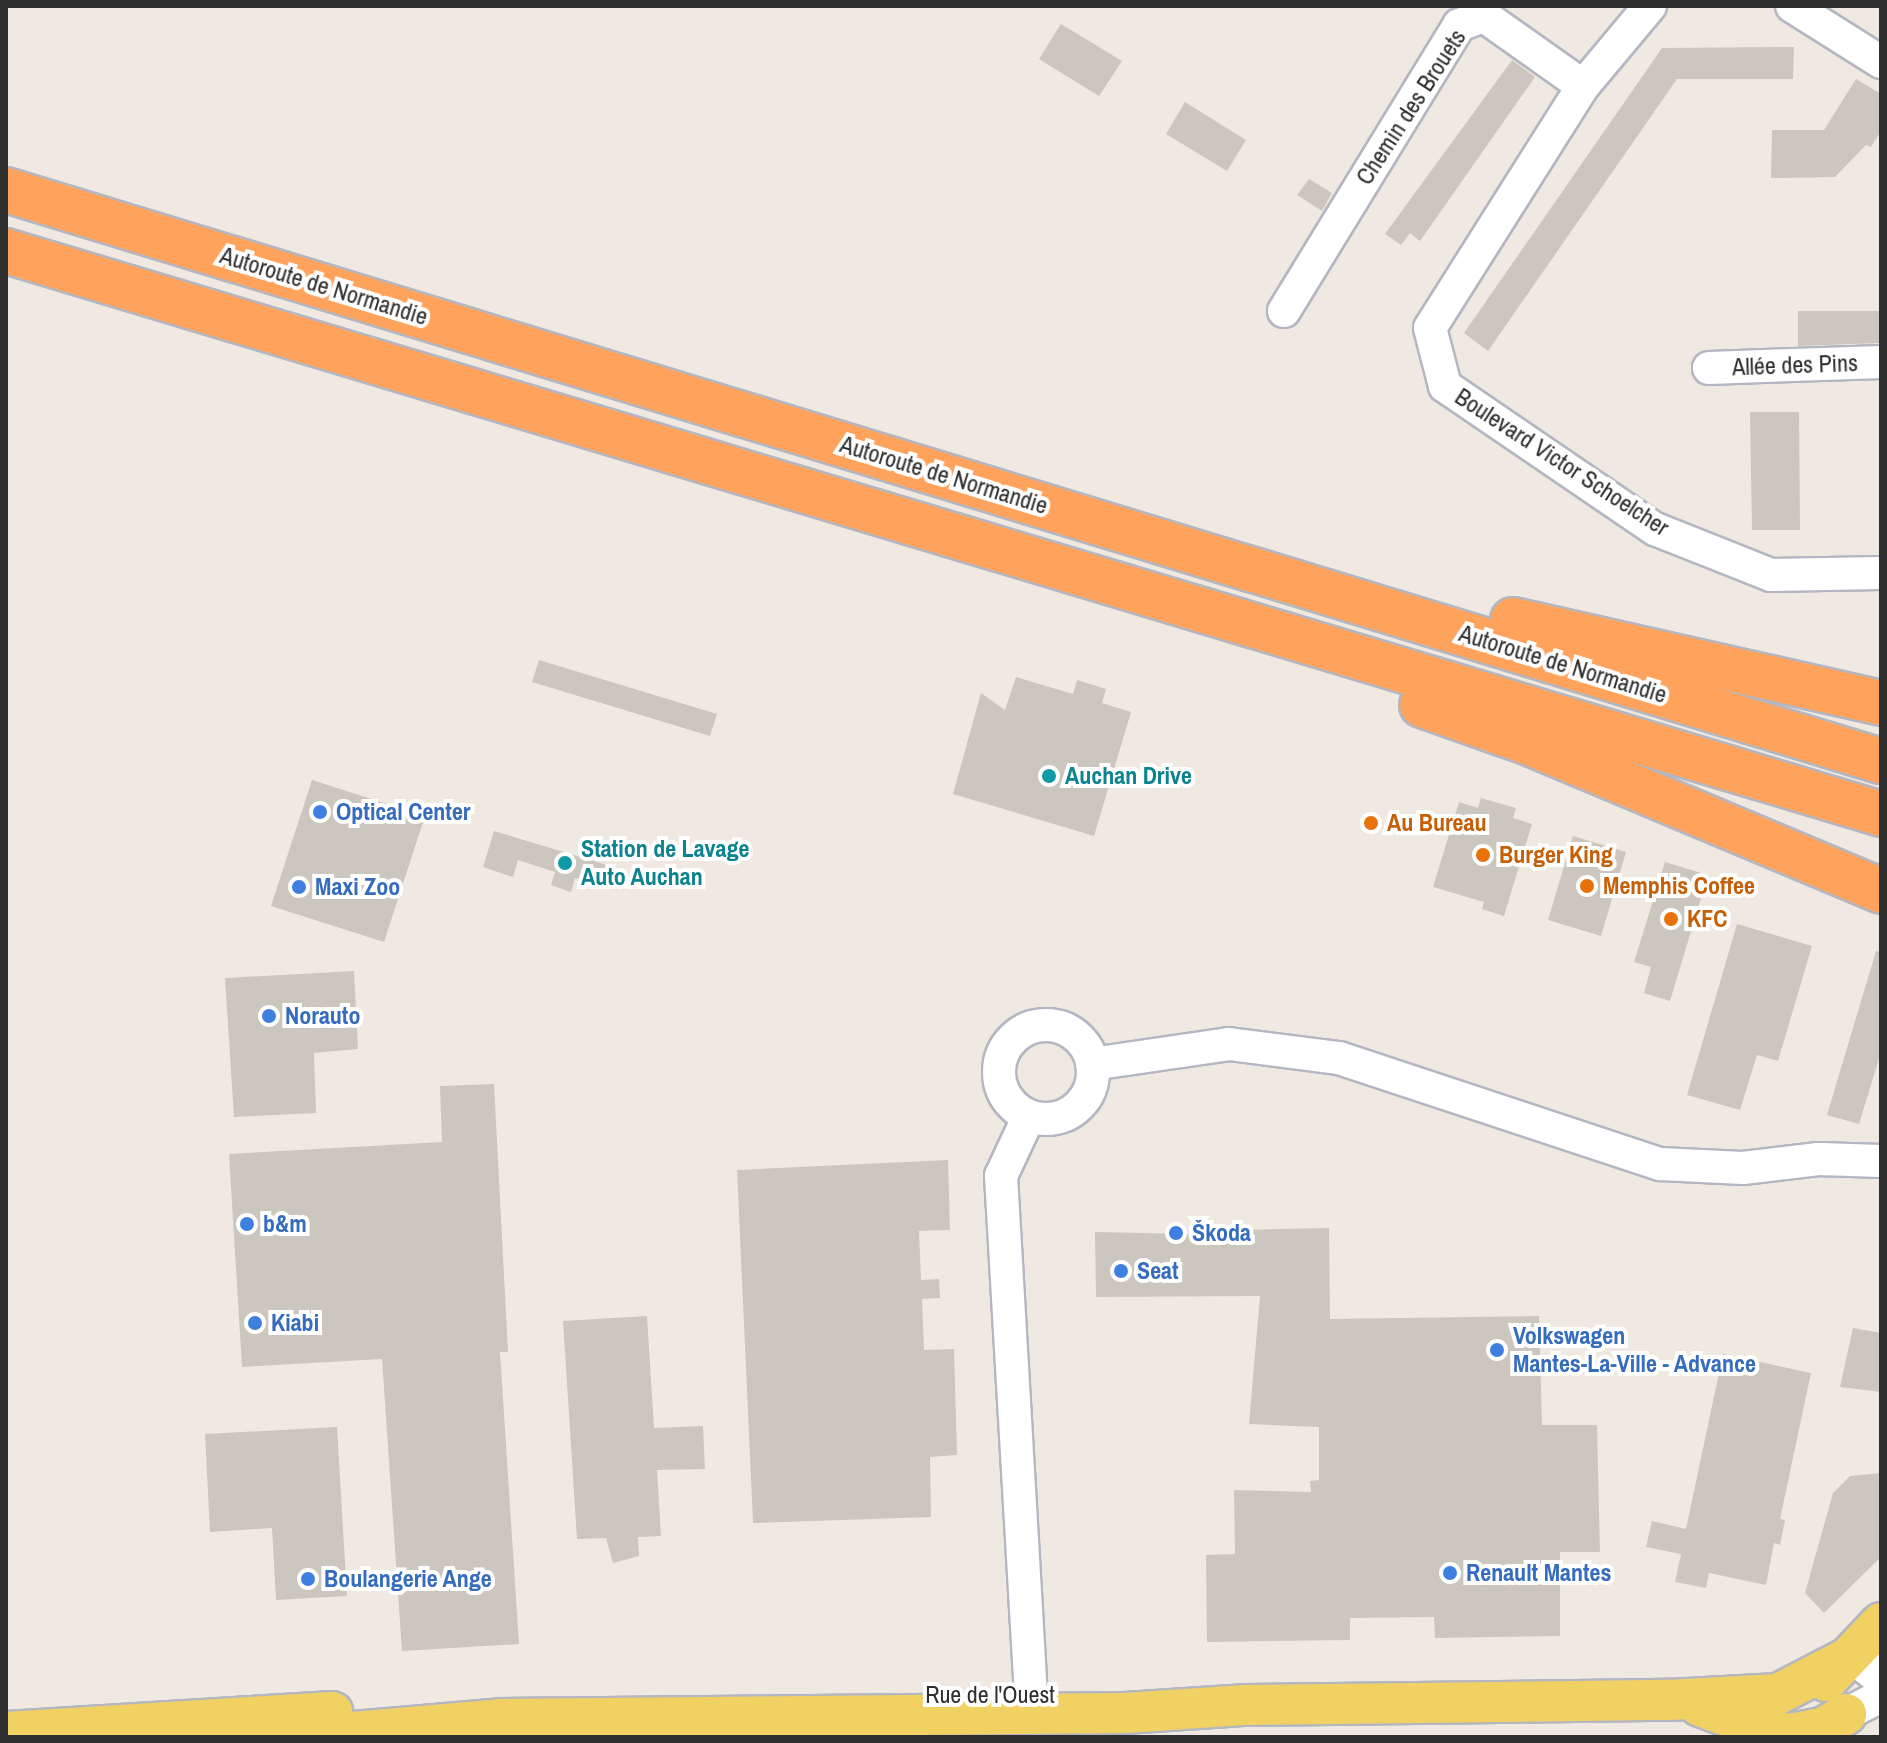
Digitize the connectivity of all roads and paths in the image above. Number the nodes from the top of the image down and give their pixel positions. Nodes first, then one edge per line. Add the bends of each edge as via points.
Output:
1 (1650, 6) edge
2 (1792, 6) edge
3 (1881, 62) edge
4 (1583, 86) junction
5 (6, 190) edge
6 (6, 251) edge
7 (1284, 311) dead end
8 (1881, 362) edge
9 (1709, 368) dead end
10 (1881, 573) edge
11 (1294, 582) junction
12 (1333, 649) junction
13 (1881, 703) edge
14 (1881, 761) edge
15 (1881, 814) edge
16 (1881, 891) edge
17 (1092, 1064) junction
18 (1029, 1116) junction
19 (1881, 1161) edge
20 (1871, 1659) edge
21 (1669, 1700) junction
22 (1032, 1704) junction
23 (500, 1719) junction
24 (1733, 1723) edge
25 (1808, 1725) edge
26 (680, 1726) edge
27 (6, 1732) edge
28 (296, 1737) edge

1 - 4 street, Boulevard Victor Schoelcher
2 - 3 street
4 - 7 street, Chemin des Brouets via 1484,16 1459,25
4 - 10 street, Boulevard Victor Schoelcher via 1430,328 1445,386 1655,529 1771,575
5 - 11 highway, Autoroute de Normandie
6 - 12 highway
8 - 9 street, Allée des Pins
11 - 13 highway via 1380,586 1529,625
11 - 14 highway, Autoroute de Normandie
12 - 15 highway
12 - 16 highway via 1386,692 1527,742
17 - 18 street via 1093,1079 1080,1105 1048,1119
17 - 18 street via 1088,1049 1067,1030 1044,1025 1020,1033 1002,1055 1001,1084 1017,1109
17 - 19 street via 1229,1044 1339,1058 1660,1164 1743,1168 1818,1159
18 - 22 street via 1001,1176
20 - 25 main road
21 - 22 main road, Rue de l'Ouest
21 - 24 main road
21 - 25 main road
22 - 26 main road, Rue de l'Ouest via 867,1697 734,1713
23 - 26 main road, Rue de l'Ouest
23 - 27 main road via 332,1712
23 - 28 main road
24 - 25 main road via 1767,1731

